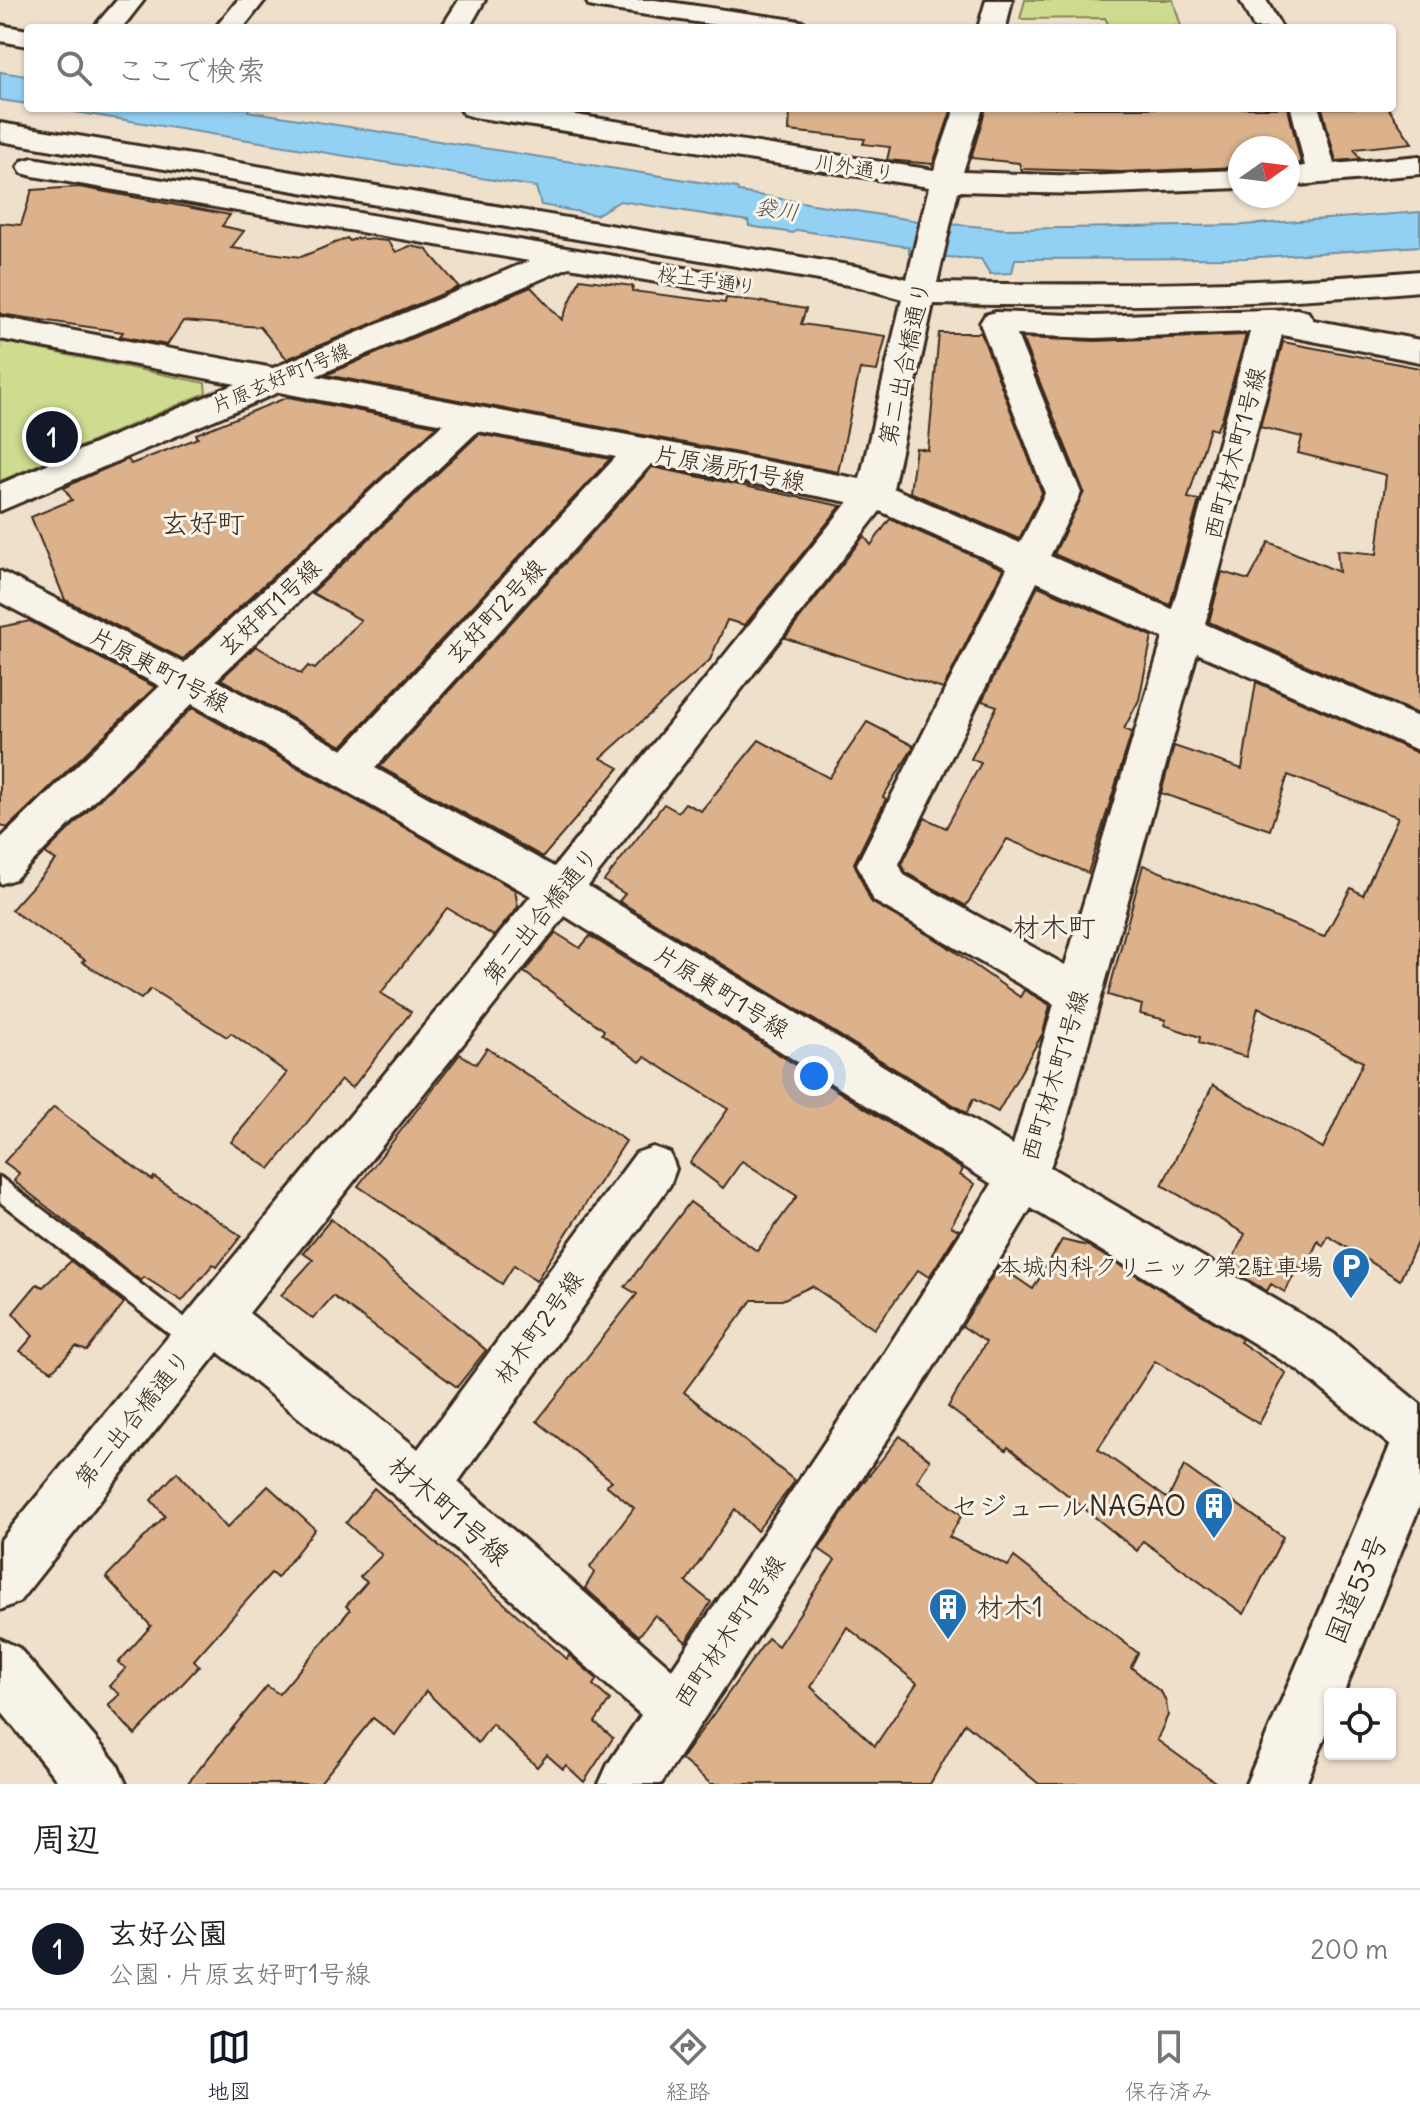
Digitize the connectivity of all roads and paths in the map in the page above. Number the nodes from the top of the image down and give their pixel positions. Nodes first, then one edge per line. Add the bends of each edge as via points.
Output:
1 (131, 0) edge
2 (252, 0) edge
3 (472, 0) edge
4 (599, 0) edge
5 (999, 0) edge
6 (1253, 0) edge
7 (110, 24) edge
8 (232, 24) edge
9 (457, 24) edge
10 (766, 24) edge
11 (993, 24) edge
12 (1266, 24) edge
13 (0, 33) edge
14 (24, 37) edge
15 (498, 112) edge
16 (968, 112) edge
17 (1306, 112) edge
18 (0, 132) edge
19 (0, 161) edge
20 (1420, 165) edge
21 (1322, 176) junction
22 (1300, 177) edge
23 (1228, 179) edge
24 (945, 187) junction
25 (563, 258) junction
26 (1420, 281) edge
27 (919, 293) junction
28 (1420, 307) edge
29 (1269, 322) junction
30 (996, 323) junction
31 (0, 328) edge
32 (1420, 351) edge
33 (268, 382) junction
34 (471, 418) junction
35 (643, 450) junction
36 (874, 494) junction
37 (0, 498) edge
38 (1030, 562) junction
39 (0, 585) edge
40 (1183, 628) junction
41 (188, 683) junction
42 (1420, 735) edge
43 (347, 772) junction
44 (0, 866) edge
45 (560, 891) junction
46 (1078, 995) junction
47 (653, 1169) dead end
48 (1023, 1177) junction
49 (0, 1188) edge
50 (204, 1328) junction
51 (1420, 1438) edge
52 (423, 1486) junction
53 (0, 1583) edge
54 (0, 1667) edge
55 (677, 1710) junction
56 (97, 1784) edge
57 (628, 1784) edge
58 (1276, 1784) edge

1 - 7 street
2 - 8 street
3 - 9 street
4 - 10 street
5 - 11 street
6 - 12 street
13 - 14 street
15 - 24 street, 川外通り
16 - 24 street, 第二出合橋通り
17 - 21 street
18 - 27 street via 498,222 860,277
19 - 25 street, 桜土手通り
20 - 21 street
21 - 22 street
23 - 24 street, 川外通り
24 - 27 street, 第二出合橋通り
25 - 27 street, 桜土手通り
25 - 33 street, 片原玄好町1号線
26 - 27 street via 1314,297
27 - 30 street, 桜土手通り
27 - 36 street, 第二出合橋通り
28 - 29 street, 桜土手通り
29 - 30 street, 桜土手通り via 1095,327
29 - 32 street
29 - 40 street, 西町材木町1号線 via 1229,481
30 - 38 street via 1063,493
31 - 33 street, 片原湯所1号線
33 - 34 street, 片原湯所1号線
33 - 37 street, 片原玄好町1号線
34 - 35 street, 片原湯所1号線
34 - 41 street, 玄好町1号線
35 - 36 street, 片原湯所1号線
35 - 43 street, 玄好町2号線
36 - 38 street, 片原湯所1号線
36 - 45 street, 第二出合橋通り
38 - 40 street, 片原湯所1号線
38 - 46 street via 878,864 889,888
39 - 41 street, 片原東町1号線
40 - 42 street, 片原湯所1号線
40 - 46 street, 西町材木町1号線
41 - 43 street, 片原東町1号線
41 - 44 street, 玄好町1号線
43 - 45 street, 片原東町1号線
45 - 48 street, 片原東町1号線
45 - 50 street, 第二出合橋通り
46 - 48 street, 西町材木町1号線
47 - 52 street, 材木町2号線
48 - 51 street, 片原東町1号線 via 1316,1352
48 - 55 street, 西町材木町1号線 via 896,1381
49 - 50 lane
50 - 52 street, 材木町1号線
50 - 53 street, 第二出合橋通り
51 - 58 highway, 国道53号
52 - 55 street, 材木町1号線
54 - 56 street
55 - 57 street, 西町材木町1号線

